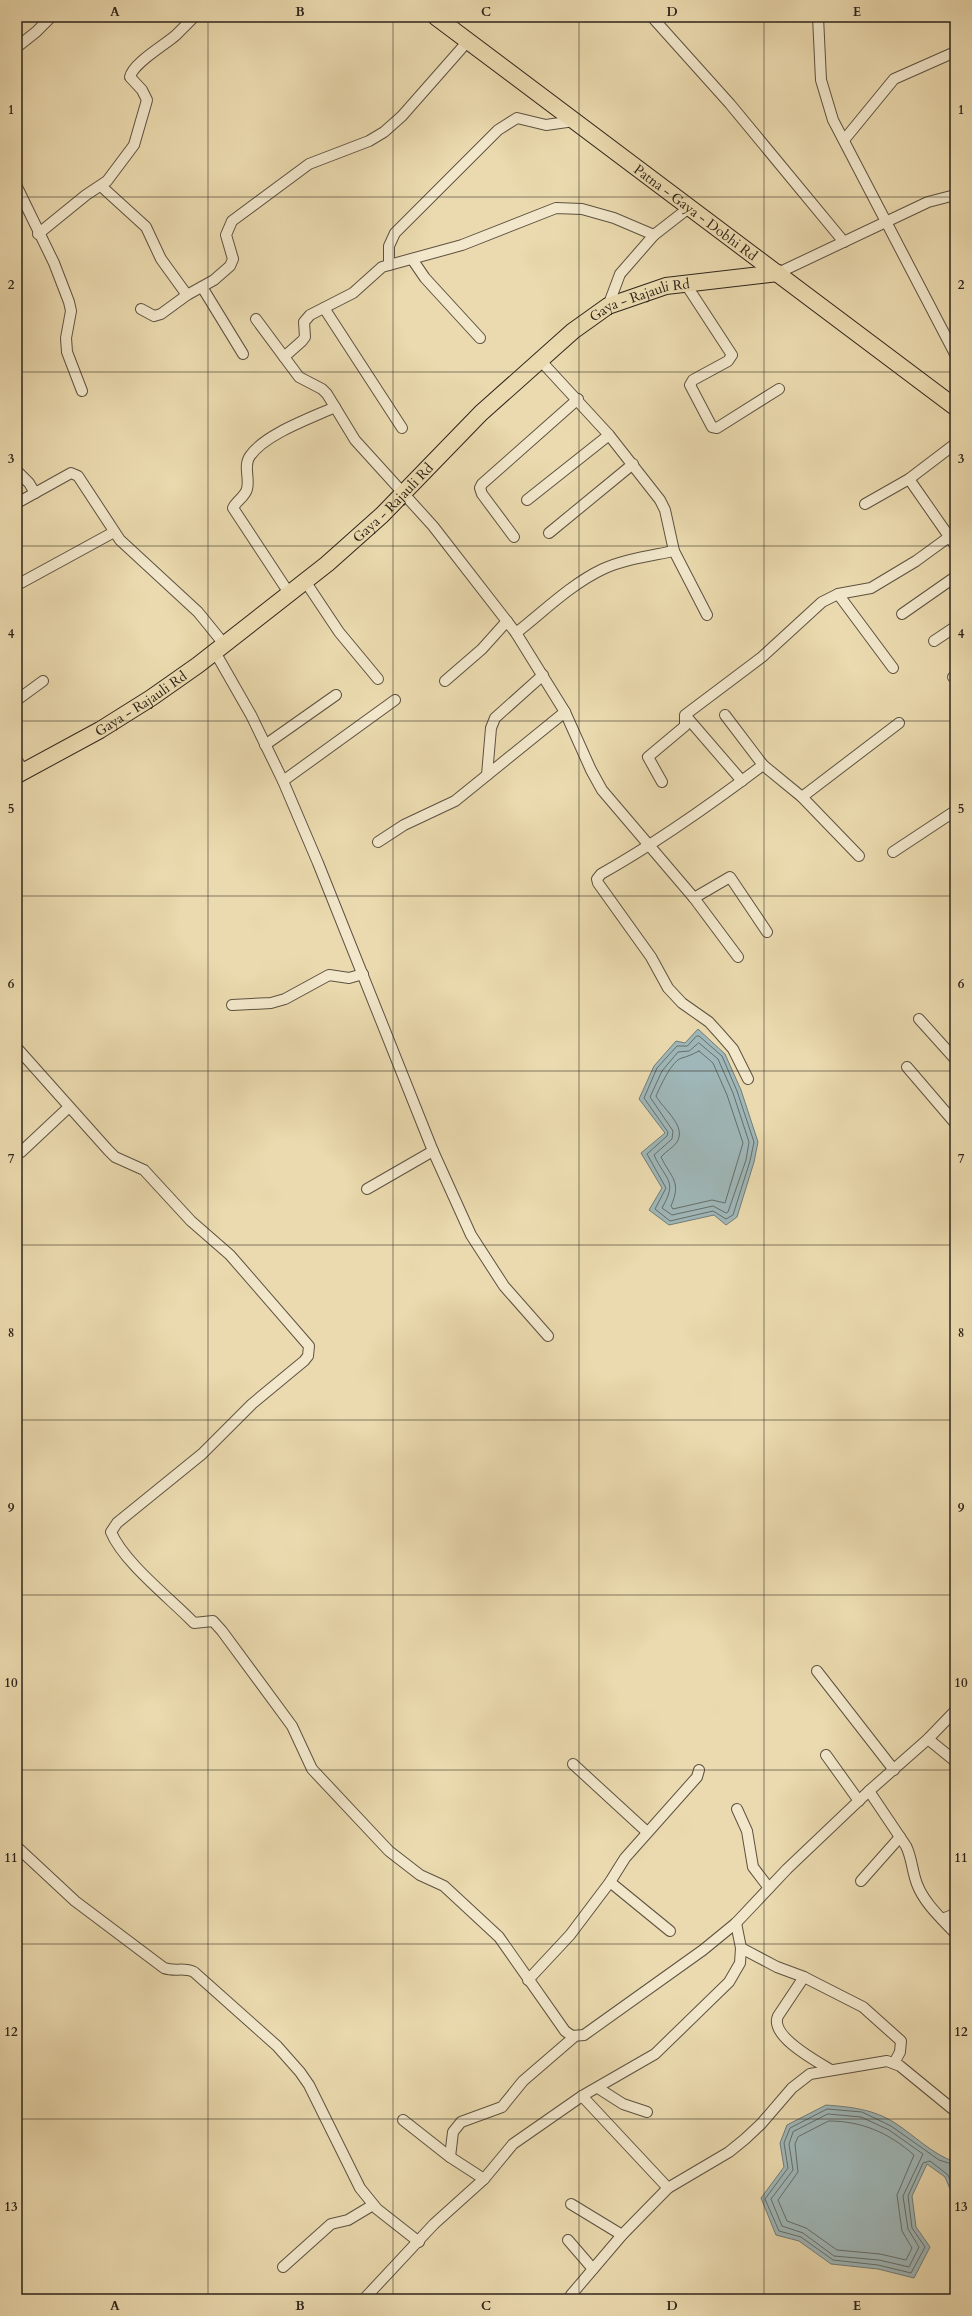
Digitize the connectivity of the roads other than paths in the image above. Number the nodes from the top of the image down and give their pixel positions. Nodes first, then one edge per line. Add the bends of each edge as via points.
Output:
1 (51, 17) edge
2 (194, 17) edge
3 (436, 17) edge
4 (652, 17) edge
5 (818, 17) edge
6 (468, 41) junction
7 (17, 47) edge
8 (955, 52) edge
9 (574, 121) junction
10 (844, 140) junction
11 (101, 186) junction
12 (17, 187) edge
13 (955, 195) edge
14 (690, 207) junction
15 (886, 222) junction
16 (38, 234) junction
17 (654, 235) junction
18 (844, 242) junction
19 (412, 258) junction
20 (389, 265) junction
21 (778, 273) junction
22 (685, 283) junction
23 (202, 287) junction
24 (187, 295) junction
25 (608, 306) junction
26 (141, 308) dead end
27 (324, 308) junction
28 (256, 319) dead end
29 (480, 338) dead end
30 (243, 354) dead end
31 (955, 354) edge
32 (284, 357) junction
33 (540, 360) junction
34 (779, 388) dead end
35 (82, 391) dead end
36 (578, 399) junction
37 (335, 407) junction
38 (955, 407) edge
39 (402, 428) dead end
40 (610, 434) junction
41 (955, 444) edge
42 (633, 464) junction
43 (17, 471) edge
44 (909, 479) junction
45 (35, 493) junction
46 (403, 494) junction
47 (527, 500) dead end
48 (17, 503) edge
49 (866, 504) dead end
50 (114, 532) junction
51 (549, 533) dead end
52 (514, 537) dead end
53 (952, 541) edge
54 (674, 550) junction
55 (955, 577) edge
56 (305, 581) junction
57 (17, 586) edge
58 (289, 593) junction
59 (838, 594) junction
60 (902, 614) dead end
61 (707, 615) dead end
62 (507, 621) junction
63 (955, 627) edge
64 (516, 633) junction
65 (934, 641) dead end
66 (219, 648) junction
67 (893, 668) dead end
68 (544, 675) junction
69 (378, 679) dead end
70 (43, 681) dead end
71 (446, 681) dead end
72 (336, 695) dead end
73 (17, 700) edge
74 (395, 700) dead end
75 (565, 712) junction
76 (725, 715) dead end
77 (685, 717) junction
78 (899, 723) dead end
79 (265, 745) junction
80 (762, 765) junction
81 (19, 769) edge
82 (487, 775) junction
83 (283, 781) junction
84 (742, 781) junction
85 (662, 782) dead end
86 (802, 797) junction
87 (955, 811) edge
88 (378, 842) dead end
89 (649, 848) junction
90 (893, 852) dead end
91 (859, 856) dead end
92 (694, 898) junction
93 (768, 932) dead end
94 (738, 957) dead end
95 (363, 974) junction
96 (232, 1005) dead end
97 (919, 1019) dead end
98 (17, 1048) edge
99 (955, 1059) edge
100 (907, 1067) dead end
101 (748, 1079) dead end
102 (68, 1107) junction
103 (955, 1123) edge
104 (433, 1151) junction
105 (21, 1152) dead end
106 (368, 1189) dead end
107 (548, 1336) dead end
108 (817, 1671) dead end
109 (955, 1711) edge
110 (928, 1739) junction
111 (826, 1755) dead end
112 (955, 1762) edge
113 (573, 1764) dead end
114 (699, 1770) dead end
115 (894, 1770) junction
116 (870, 1791) junction
117 (859, 1801) junction
118 (737, 1809) dead end
119 (647, 1832) junction
120 (900, 1836) junction
121 (17, 1847) edge
122 (861, 1881) dead end
123 (610, 1882) junction
124 (769, 1888) junction
125 (955, 1914) edge
126 (942, 1919) junction
127 (736, 1923) junction
128 (670, 1931) dead end
129 (955, 1933) edge
130 (741, 1948) junction
131 (804, 1977) junction
132 (528, 1980) junction
133 (574, 2037) junction
134 (894, 2063) junction
135 (831, 2070) junction
136 (598, 2088) junction
137 (582, 2096) junction
138 (955, 2111) edge
139 (647, 2112) dead end
140 (403, 2120) dead end
141 (450, 2157) junction
142 (484, 2179) junction
143 (668, 2188) junction
144 (571, 2204) dead end
145 (373, 2205) junction
146 (622, 2235) junction
147 (568, 2240) dead end
148 (419, 2242) junction
149 (283, 2267) dead end
150 (594, 2269) junction
151 (571, 2295) dead end
152 (364, 2299) edge

1 - 7 street
2 - 11 street via 131,74 130,77 146,96 147,106 134,145
3 - 6 main road, Patna - Gaya - Dobhi Rd
4 - 18 street via 730,104
5 - 10 street via 821,80 833,120
6 - 9 main road, Patna - Gaya - Dobhi Rd
6 - 23 street via 402,116 384,132 369,141 309,164 232,221 226,235 233,259 222,274
8 - 10 street via 894,79
9 - 14 main road, Patna - Gaya - Dobhi Rd
9 - 20 street via 546,125 517,118 498,130 395,233 389,246
10 - 15 street
11 - 16 street
11 - 24 street via 146,228 161,259
12 - 16 street
13 - 15 street via 928,202
14 - 17 street
14 - 21 main road, Patna - Gaya - Dobhi Rd
15 - 18 street
15 - 31 street
16 - 35 street via 54,263 69,302 71,311 66,338 67,352
17 - 19 street via 614,218 582,209 556,208 462,245
17 - 25 street via 620,274
18 - 21 street
19 - 20 street
19 - 29 street via 425,278
20 - 27 street via 375,272 353,293
21 - 22 main road, Gaya - Rajauli Rd
21 - 38 main road, Patna - Gaya - Dobhi Rd
22 - 25 main road, Gaya - Rajauli Rd via 648,291
22 - 34 street via 732,355 728,361 693,380 690,385 712,427 717,428
23 - 24 street
23 - 30 street
24 - 26 street via 161,314 154,316
25 - 33 main road, Gaya - Rajauli Rd via 573,331
27 - 32 street via 306,318 302,341
27 - 39 street
28 - 32 street
32 - 37 street via 299,377 322,389
33 - 36 street
33 - 46 main road, Gaya - Rajauli Rd via 456,436
36 - 40 street
36 - 52 street via 480,488
37 - 46 street via 356,440
37 - 58 street via 271,438 254,451 249,457 246,469 247,489 233,508
40 - 42 street
40 - 47 street
41 - 44 street
42 - 51 street
42 - 54 street via 665,510
43 - 45 street
44 - 49 street
44 - 53 street
45 - 48 street
45 - 50 street via 70,473 74,474 87,487
46 - 56 main road, Gaya - Rajauli Rd via 365,532
46 - 62 street via 433,526
50 - 57 street
50 - 66 street via 135,555 198,612
53 - 59 street via 872,588
54 - 61 street
54 - 64 street via 623,562 602,570 575,587
55 - 60 street
56 - 58 main road, Gaya - Rajauli Rd
56 - 69 street via 339,632
58 - 66 main road, Gaya - Rajauli Rd
59 - 67 street
59 - 77 street via 822,602 762,657 688,712
62 - 64 street
62 - 71 street via 482,649
63 - 65 street
64 - 68 street
66 - 79 street
66 - 81 main road, Gaya - Rajauli Rd via 129,713
68 - 75 street
68 - 82 street via 495,718 491,728
70 - 73 street
72 - 79 street
74 - 83 street
75 - 82 street
75 - 89 street via 590,770 602,790
76 - 80 street
77 - 84 street
77 - 85 street via 685,726 648,757
78 - 86 street
79 - 83 street
80 - 84 street
80 - 86 street
82 - 88 street via 455,801 404,825
83 - 95 street
84 - 89 street
86 - 91 street
87 - 90 street
89 - 92 street
89 - 101 street via 601,874 597,879 598,884 651,957 668,988 719,1033 733,1050
92 - 93 street via 730,877
92 - 94 street
95 - 96 street via 349,978 329,975 271,1004
95 - 104 street
97 - 99 street
98 - 102 street
100 - 103 street
102 - 105 street
102 - 132 street via 115,1157 144,1170 191,1221 230,1255 306,1343 309,1351 304,1361 252,1404 202,1454 117,1523 111,1532 114,1540 129,1559 194,1623 213,1621 292,1726 312,1768 322,1780 389,1851 420,1874 444,1886 462,1901 499,1937
104 - 106 street
104 - 107 street via 471,1235 504,1286
108 - 115 street
109 - 110 street
110 - 112 street
110 - 115 street
111 - 117 street
113 - 119 street
114 - 119 street via 697,1777
115 - 116 street
116 - 117 street
116 - 120 street
117 - 124 street
118 - 124 street via 747,1831 753,1867
119 - 123 street via 625,1858
120 - 122 street
120 - 126 street via 910,1854 918,1885
121 - 145 street via 75,1901 164,1968 187,1969 194,1972 277,2046 309,2085 360,2188
123 - 128 street
123 - 132 street via 570,1935
124 - 127 street
125 - 126 street
126 - 129 street
127 - 130 street
127 - 133 street via 703,1950 584,2035
130 - 131 street via 777,1967
130 - 136 street via 740,1963 724,1987 655,2054
131 - 134 street via 863,2007 896,2035 902,2046
131 - 135 street via 778,2016 776,2027 796,2047
132 - 133 street via 565,2031
133 - 141 street via 523,2081 502,2107 461,2122 453,2132
134 - 135 street via 881,2061
134 - 138 street
135 - 143 street via 810,2074 802,2079 745,2139 729,2152
136 - 137 street
136 - 139 street via 623,2104
137 - 142 street via 512,2144
137 - 143 street
140 - 141 street
141 - 142 street
142 - 148 street via 434,2224
143 - 146 street
144 - 146 street
145 - 148 street
145 - 149 street via 348,2220 331,2224
146 - 150 street
147 - 150 street
148 - 152 street
150 - 151 street

